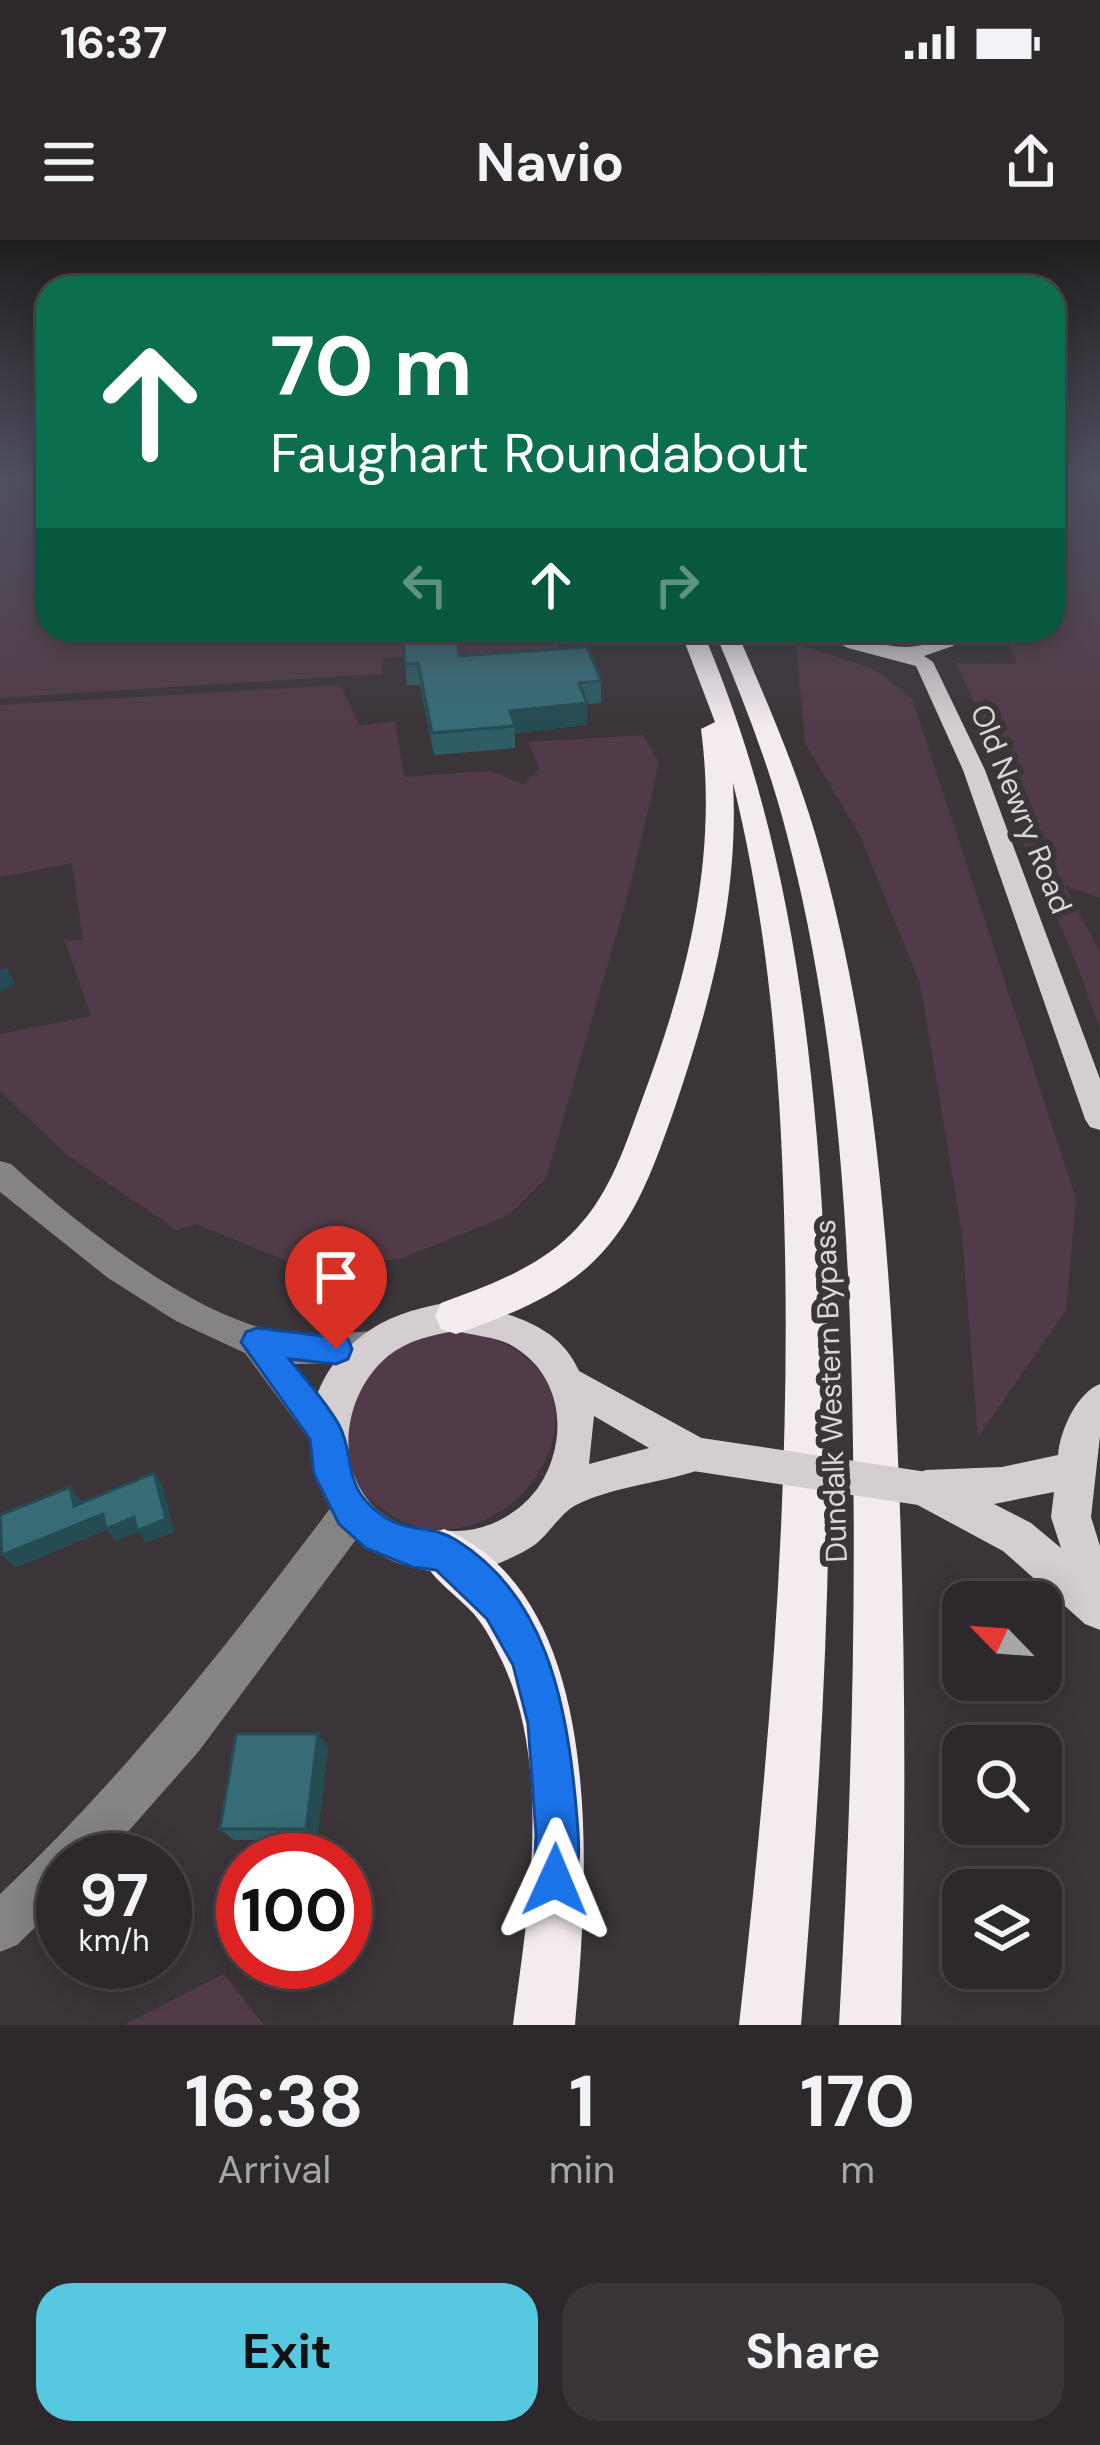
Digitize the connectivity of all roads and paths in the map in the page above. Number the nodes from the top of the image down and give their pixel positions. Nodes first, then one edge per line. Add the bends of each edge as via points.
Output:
1 (704, 642) edge
2 (706, 642) edge
3 (709, 642) edge
4 (845, 642) edge
5 (944, 642) edge
6 (931, 654) junction
7 (1100, 1118) edge
8 (0, 1173) edge
9 (456, 1316) junction
10 (257, 1342) junction
11 (374, 1346) junction
12 (572, 1384) junction
13 (1100, 1401) edge
14 (327, 1434) junction
15 (694, 1454) junction
16 (1075, 1469) junction
17 (926, 1489) junction
18 (562, 1490) junction
19 (352, 1512) junction
20 (444, 1553) junction
21 (1099, 1607) edge
22 (95, 1833) edge
23 (36, 1893) edge
24 (0, 1928) edge
25 (544, 2025) edge
26 (770, 2025) edge
27 (870, 2025) edge

1 - 9 highway via 722,811 712,919 687,1028 643,1146 590,1240 542,1280
2 - 26 highway, Dundalk Western Bypass via 772,885 789,994 808,1291 806,1528
3 - 27 highway, Dundalk Western Bypass via 790,787 844,1028 870,1275 881,1719
4 - 6 main road
5 - 6 main road
6 - 7 main road, Old Newry Road
8 - 10 street via 134,1277
9 - 11 main road via 422,1322
9 - 12 main road via 525,1333
10 - 11 street
10 - 14 street
11 - 14 main road via 343,1383
12 - 15 main road
12 - 18 main road via 580,1442
13 - 16 main road via 1078,1440
14 - 19 main road via 331,1474
15 - 17 main road, bridge
15 - 18 main road
16 - 17 main road via 1002,1485
16 - 21 main road via 1071,1517
17 - 21 main road via 1017,1538
18 - 20 main road via 510,1537
19 - 20 main road via 379,1535
19 - 22 street via 174,1747
20 - 25 highway via 501,1606 530,1659 548,1724 558,1835
23 - 24 street

